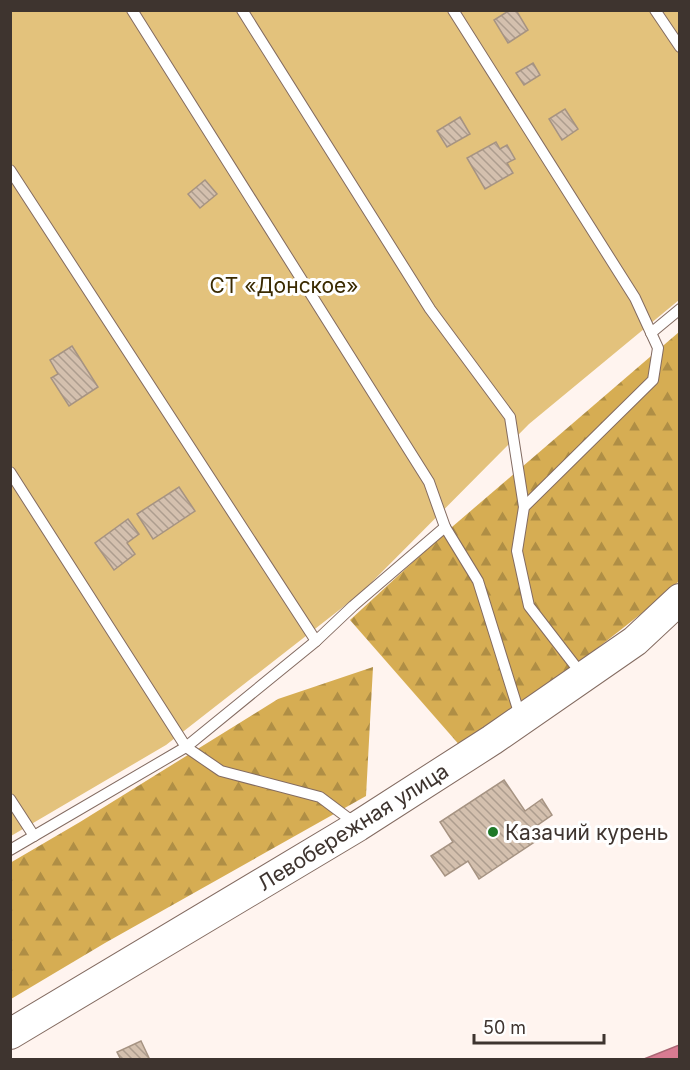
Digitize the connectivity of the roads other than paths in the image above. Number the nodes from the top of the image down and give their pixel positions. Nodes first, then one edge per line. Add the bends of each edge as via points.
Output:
1 (132, 10) edge
2 (242, 10) edge
3 (453, 10) edge
4 (655, 10) edge
5 (680, 47) edge
6 (10, 170) edge
7 (680, 309) edge
8 (651, 333) junction
9 (10, 472) edge
10 (524, 507) junction
11 (445, 527) junction
12 (680, 599) edge
13 (316, 641) junction
14 (583, 676) junction
15 (521, 720) junction
16 (186, 747) junction
17 (10, 799) edge
18 (358, 826) junction
19 (34, 836) junction
20 (10, 849) edge
21 (10, 1034) edge

1 - 11 lane via 429,482
2 - 10 lane via 430,309 510,417
3 - 8 lane via 634,298
4 - 5 lane
6 - 13 lane
7 - 8 lane
8 - 10 lane via 658,348 653,380
9 - 16 lane
10 - 14 lane via 517,551 529,606
11 - 13 lane
11 - 15 lane via 478,581
12 - 14 main road, Левобережная улица via 635,641
13 - 16 lane
14 - 15 main road, Левобережная улица
15 - 18 main road, Левобережная улица
16 - 18 lane via 221,771 321,797
16 - 19 lane
17 - 19 lane
18 - 21 main road, Левобережная улица
19 - 20 lane

